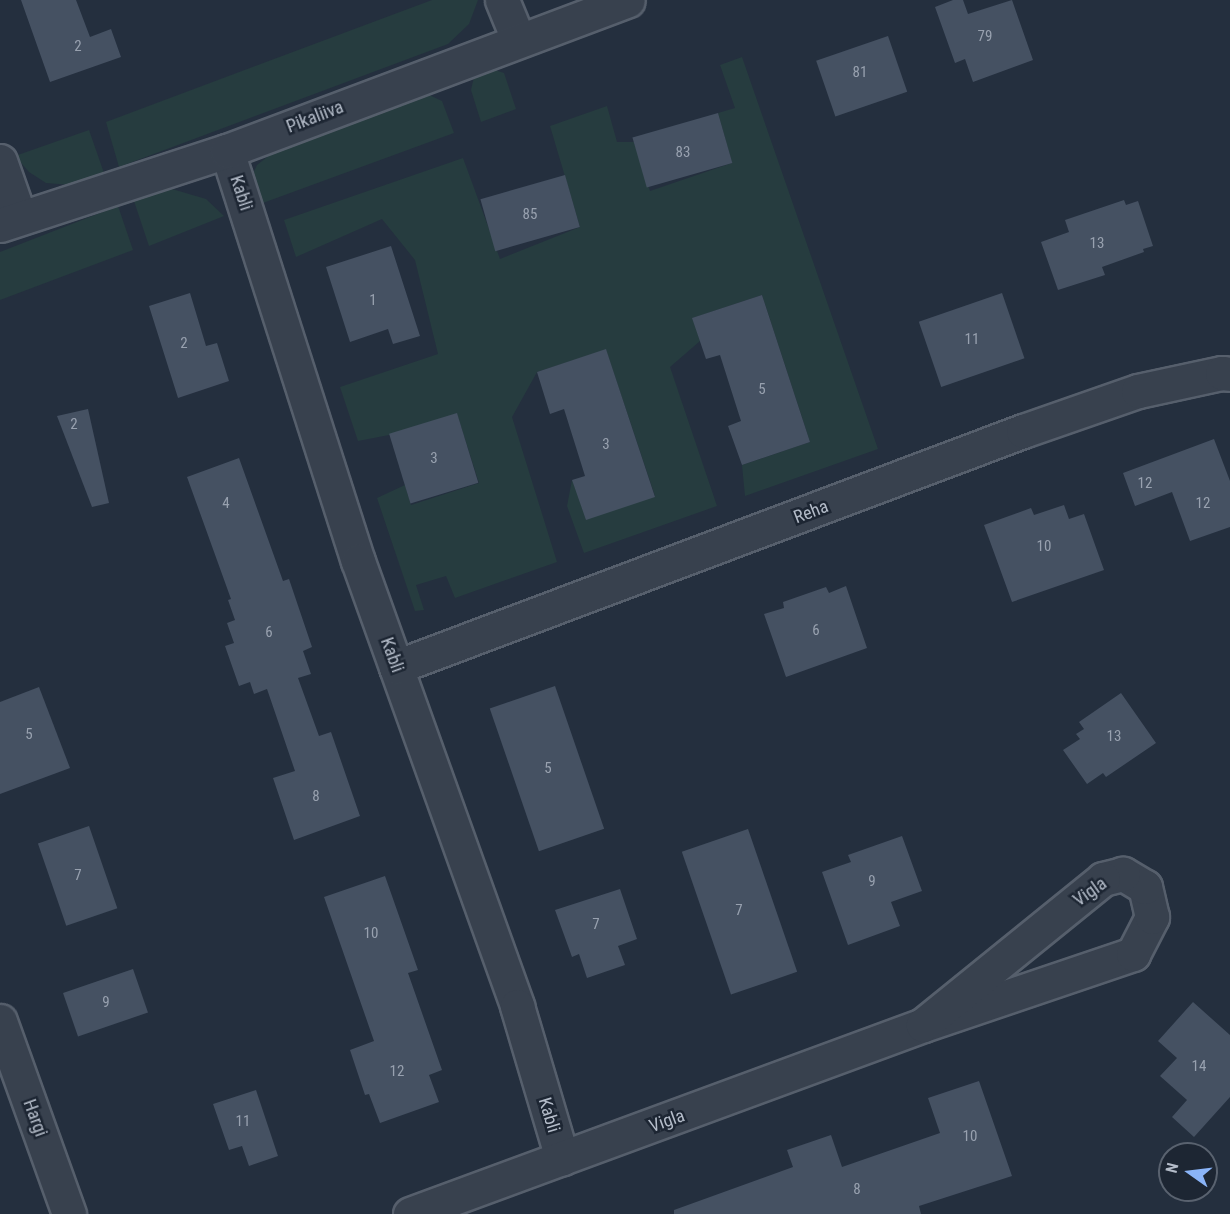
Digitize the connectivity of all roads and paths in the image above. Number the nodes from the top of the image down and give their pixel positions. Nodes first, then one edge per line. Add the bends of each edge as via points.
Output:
1 (502, 0) edge
2 (628, 0) edge
3 (518, 39) junction
4 (228, 151) junction
5 (0, 161) edge
6 (10, 221) edge
7 (1230, 374) edge
8 (396, 667) junction
9 (0, 1021) edge
10 (923, 1025) junction
11 (562, 1158) junction
12 (69, 1214) edge
13 (410, 1214) edge

1 - 3 street
2 - 3 street, Pikaliiva
3 - 4 street, Pikaliiva
4 - 6 street, Pikaliiva
4 - 8 street, Kabli via 358,561
5 - 6 street
7 - 8 street, Reha via 1138,391 1044,423
8 - 11 street, Kabli via 516,1006
9 - 12 street, Hargi
10 - 10 street, Vigla via 1103,879 1124,874 1145,887 1152,917 1132,954
10 - 11 street, Vigla
11 - 13 street, Vigla

